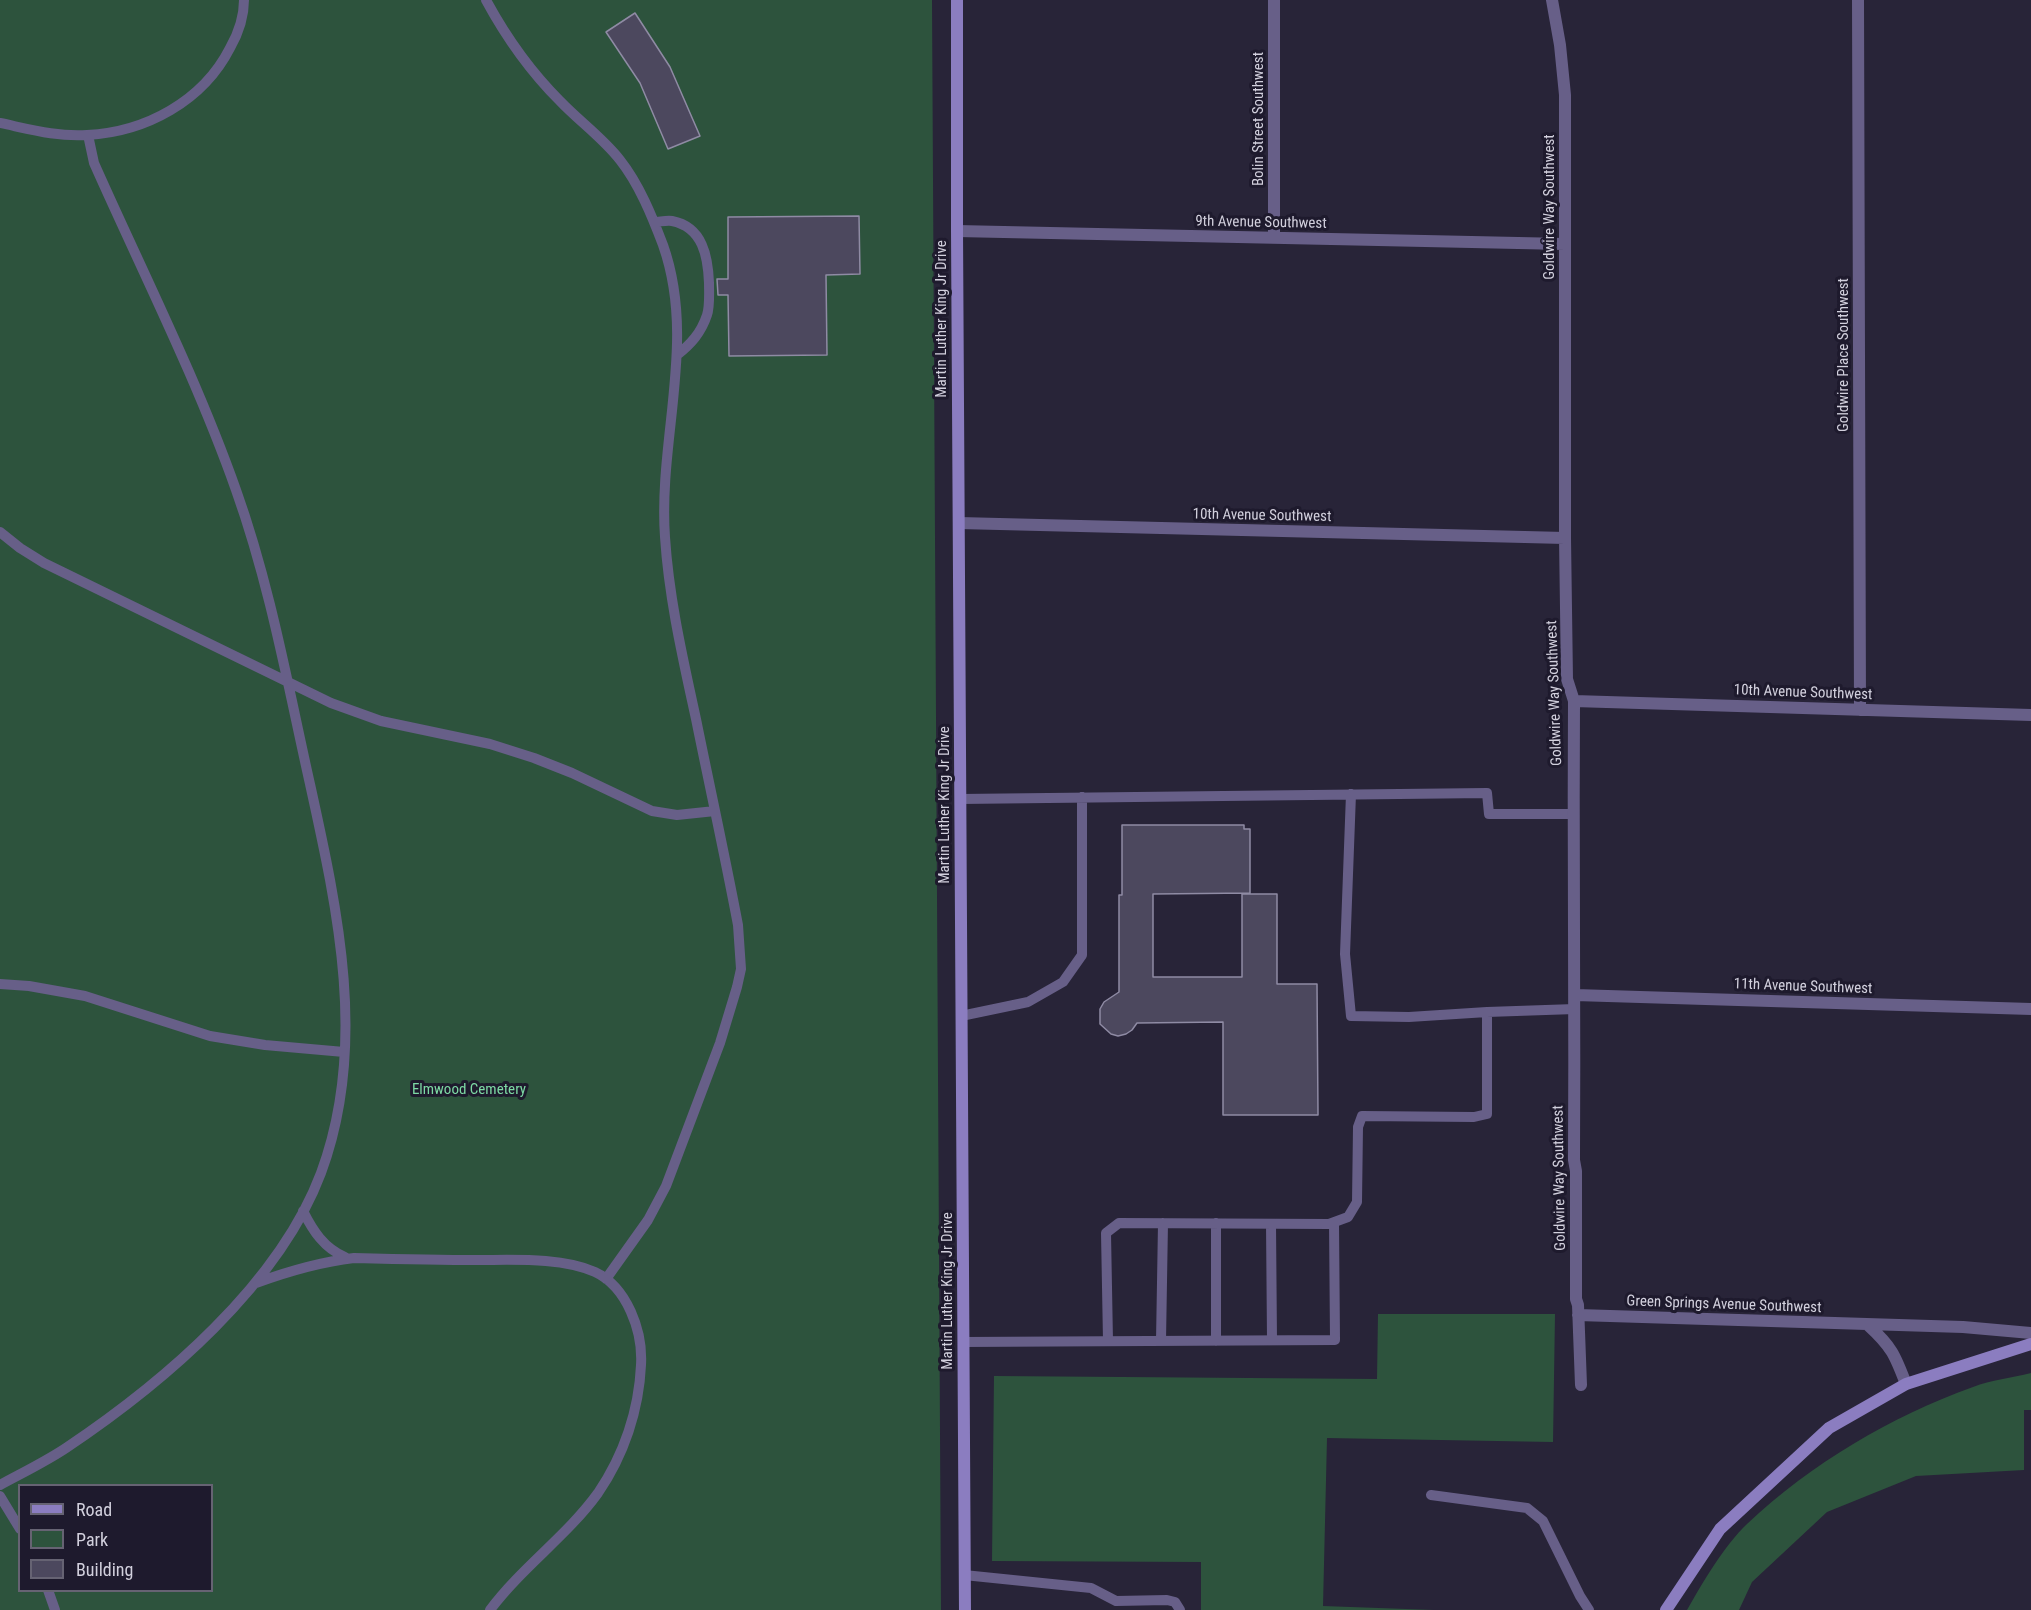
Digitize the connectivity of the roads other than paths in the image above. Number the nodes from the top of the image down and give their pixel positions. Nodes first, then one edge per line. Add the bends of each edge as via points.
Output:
1 (244, 0) edge
2 (486, 0) edge
3 (957, 0) edge
4 (1274, 0) edge
5 (1552, 0) edge
6 (1858, 0) edge
7 (0, 123) edge
8 (88, 135) junction
9 (654, 222) junction
10 (957, 231) junction
11 (1274, 238) junction
12 (1565, 244) junction
13 (677, 355) junction
14 (958, 523) junction
15 (0, 532) edge
16 (1565, 538) junction
17 (286, 680) junction
18 (1574, 701) junction
19 (1860, 710) junction
20 (2031, 715) edge
21 (1351, 794) junction
22 (1082, 797) junction
23 (960, 799) junction
24 (715, 811) junction
25 (1573, 814) junction
26 (0, 984) edge
27 (1575, 995) junction
28 (1575, 1009) junction
29 (2031, 1010) edge
30 (1487, 1012) junction
31 (961, 1016) junction
32 (344, 1052) junction
33 (303, 1210) junction
34 (1334, 1222) junction
35 (1162, 1223) junction
36 (1216, 1223) junction
37 (1271, 1224) junction
38 (348, 1258) junction
39 (606, 1279) junction
40 (253, 1284) junction
41 (1578, 1315) junction
42 (1868, 1325) junction
43 (2031, 1334) edge
44 (1272, 1340) junction
45 (1108, 1341) junction
46 (1161, 1341) junction
47 (1216, 1341) junction
48 (963, 1342) junction
49 (2031, 1344) edge
50 (1906, 1384) junction
51 (1581, 1385) dead end
52 (0, 1485) edge
53 (1431, 1495) dead end
54 (0, 1496) edge
55 (18, 1526) edge
56 (964, 1575) junction
57 (49, 1592) edge
58 (55, 1610) edge
59 (490, 1610) edge
60 (965, 1610) edge
61 (1180, 1610) edge
62 (1589, 1610) edge
63 (1666, 1610) edge

1 - 8 lane via 235,40 200,89 182,104 140,125
2 - 9 lane via 536,75 621,162
3 - 10 main road, Martin Luther King Jr Drive
4 - 11 street, Bolin Street Southwest
5 - 12 street, Goldwire Way Southwest via 1565,95
6 - 19 street, Goldwire Place Southwest
7 - 8 lane via 43,132
8 - 17 lane via 94,163 190,371 238,494
9 - 13 lane via 672,278
9 - 13 lane via 673,221 688,229 705,252 708,313 694,341
10 - 11 street, 9th Avenue Southwest
10 - 14 main road, Martin Luther King Jr Drive
11 - 12 street, 9th Avenue Southwest
12 - 16 street, Goldwire Way Southwest
13 - 24 lane via 664,492 667,576
14 - 16 street, 10th Avenue Southwest
14 - 23 main road, Martin Luther King Jr Drive
15 - 17 lane via 44,563
16 - 18 street, Goldwire Way Southwest via 1567,679
17 - 24 lane via 360,715 490,744 534,758 652,811 677,815
17 - 32 lane via 337,915 345,985
18 - 19 street, 10th Avenue Southwest
18 - 25 street, Goldwire Way Southwest
19 - 20 street, 10th Avenue Southwest
21 - 22 lane
21 - 25 lane via 1487,793 1489,814
21 - 30 lane via 1345,954 1351,1016
22 - 23 lane
22 - 31 lane via 1082,955 1063,982 1028,1002
23 - 31 main road, Martin Luther King Jr Drive
24 - 39 lane via 738,925 738,987 666,1186 648,1220
25 - 27 street, Goldwire Way Southwest
26 - 32 lane via 85,996 210,1036
27 - 28 street, Goldwire Way Southwest
27 - 29 street, 11th Avenue Southwest
28 - 30 lane
28 - 41 street, Goldwire Way Southwest
30 - 34 lane via 1487,1114 1362,1116 1358,1127 1357,1202 1348,1216
31 - 48 main road, Martin Luther King Jr Drive
32 - 33 lane via 337,1117 320,1174
33 - 38 lane via 322,1242
33 - 40 lane via 288,1239
34 - 37 lane
34 - 44 lane via 1335,1340
35 - 36 lane
35 - 45 lane via 1119,1222 1106,1233
35 - 46 lane
36 - 37 lane
36 - 47 lane
37 - 44 lane
38 - 39 lane via 557,1263 579,1267
38 - 40 lane via 310,1265
39 - 59 lane via 626,1304 640,1343 640,1385 630,1431 610,1474 592,1500
40 - 52 lane via 163,1375 64,1449
41 - 42 street, Green Springs Avenue Southwest
41 - 51 street, Goldwire Way Southwest
42 - 43 street, Green Springs Avenue Southwest via 1963,1327
42 - 50 street via 1894,1354
44 - 47 lane
45 - 46 lane
45 - 48 lane
46 - 47 lane
48 - 56 main road, Martin Luther King Jr Drive
49 - 50 main road
50 - 63 main road via 1828,1428 1720,1529
53 - 62 lane via 1527,1508 1543,1521
54 - 55 lane
56 - 60 main road, Martin Luther King Jr Drive
56 - 61 lane via 1091,1588 1116,1601 1167,1600 1175,1602
57 - 58 lane

